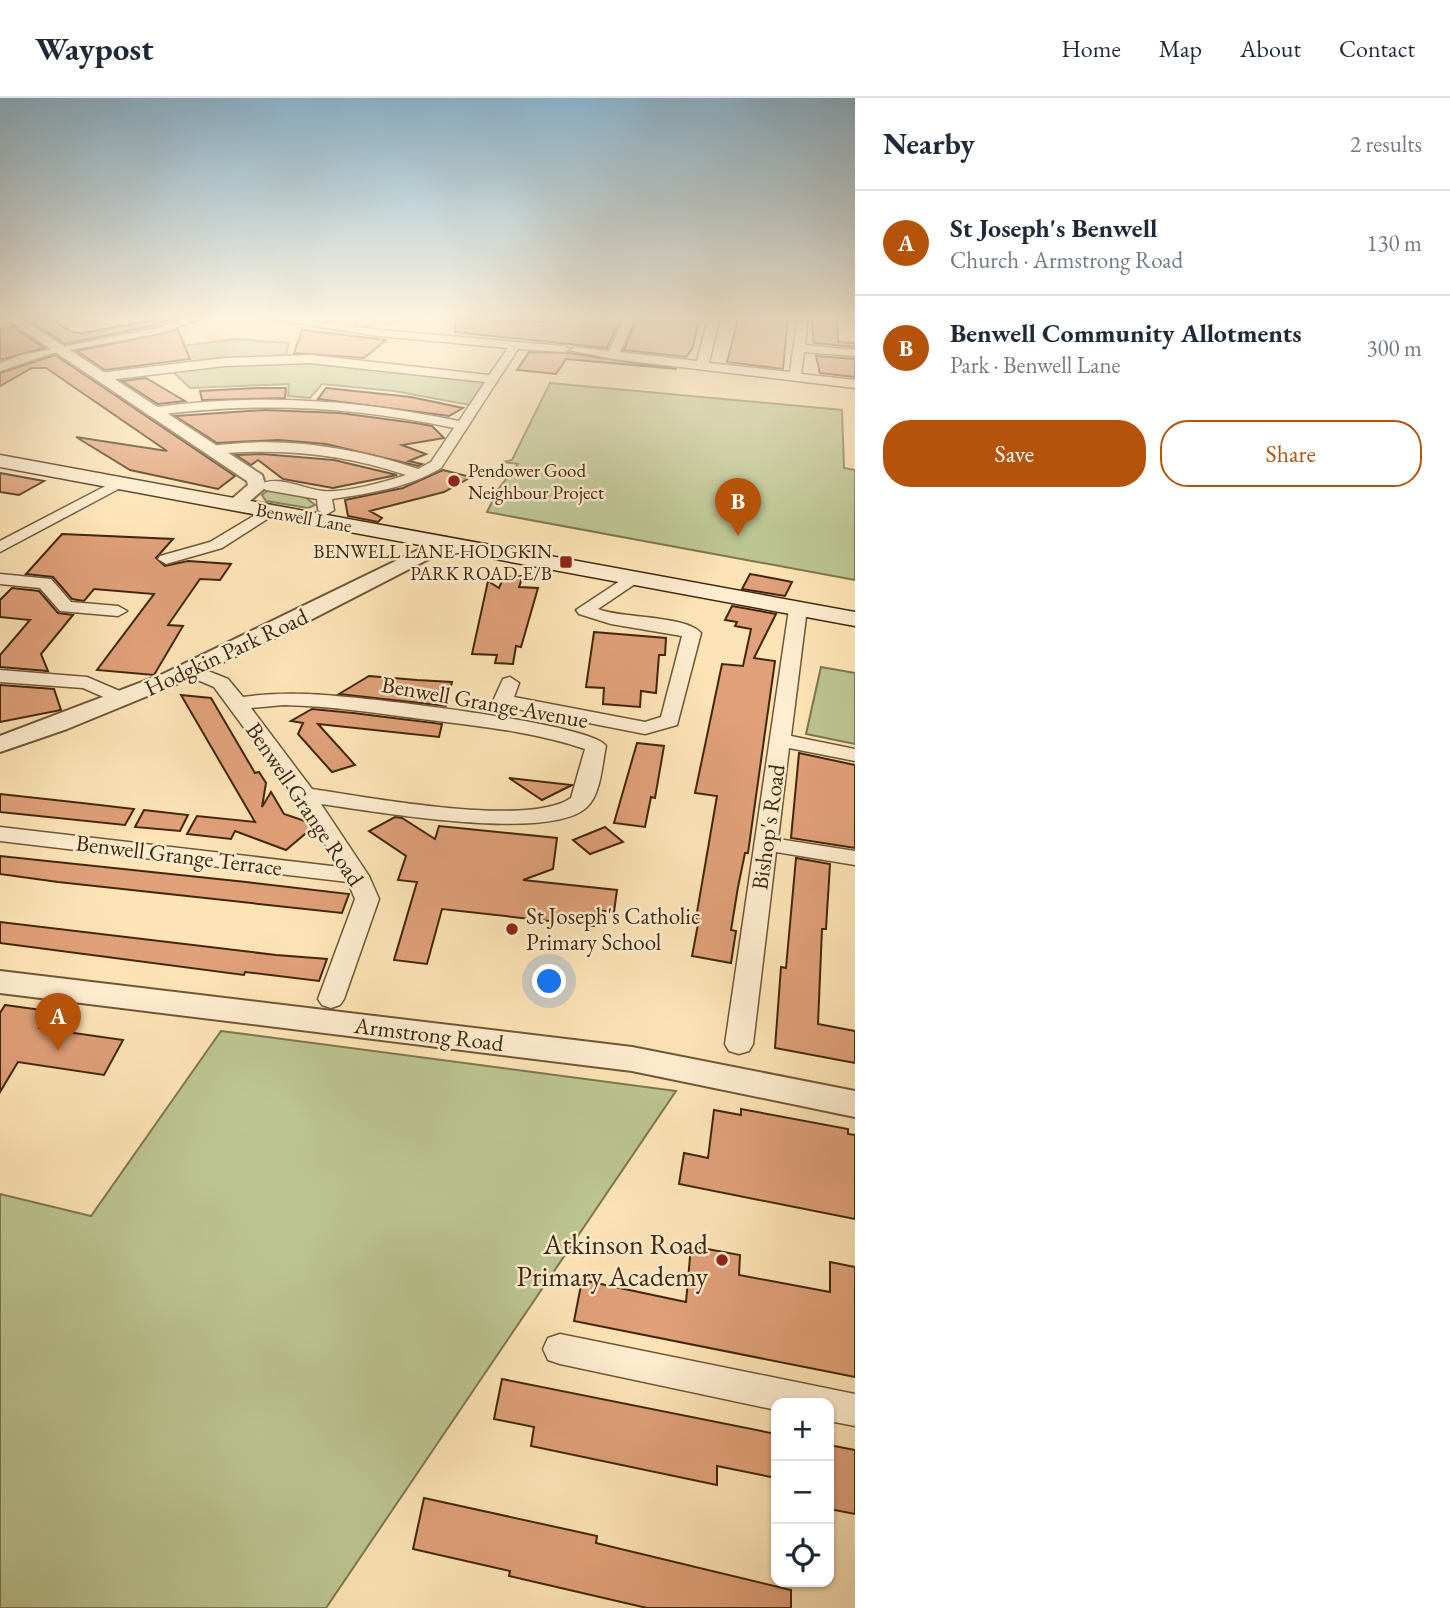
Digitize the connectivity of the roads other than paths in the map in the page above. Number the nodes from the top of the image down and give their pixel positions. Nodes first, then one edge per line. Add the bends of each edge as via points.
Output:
1 (111, 385) edge
2 (490, 385) edge
3 (150, 412) junction
4 (464, 426) junction
5 (212, 450) junction
6 (0, 461) edge
7 (421, 475) junction
8 (118, 482) junction
9 (266, 486) dead end
10 (235, 504) junction
11 (270, 510) junction
12 (445, 543) junction
13 (0, 547) edge
14 (166, 559) dead end
15 (632, 578) junction
16 (0, 579) edge
17 (798, 609) junction
18 (118, 611) dead end
19 (855, 619) edge
20 (193, 671) junction
21 (0, 676) edge
22 (510, 683) dead end
23 (122, 699) junction
24 (238, 705) junction
25 (780, 740) junction
26 (0, 744) edge
27 (855, 755) edge
28 (305, 795) junction
29 (0, 834) edge
30 (766, 844) junction
31 (855, 858) edge
32 (357, 876) junction
33 (0, 982) edge
34 (331, 999) dead end
35 (739, 1044) dead end
36 (855, 1104) edge
37 (560, 1349) dead end
38 (797, 1398) edge
39 (834, 1406) edge
40 (855, 1410) edge

1 - 3 street
2 - 4 street
3 - 4 street via 202,403 299,401 391,410
3 - 5 street
4 - 7 street via 447,453
5 - 7 street via 259,446 337,451
5 - 10 street via 256,480 257,487
6 - 8 main road, Benwell Lane
7 - 9 street via 325,503 299,489
8 - 10 main road, Benwell Lane
8 - 13 street
10 - 11 main road, Benwell Lane
11 - 12 main road, Benwell Lane
11 - 14 street via 216,545
12 - 15 main road, Benwell Lane
12 - 20 street, Hodgkin Park Road
15 - 17 main road, Benwell Lane
15 - 22 street via 585,610 607,620 692,633 670,721 645,728 503,701
16 - 18 street via 45,583 66,607
17 - 19 main road, Benwell Lane
17 - 25 street, Bishop's Road
20 - 23 street, Hodgkin Park Road
20 - 24 street, Benwell Grange Road via 221,683
21 - 23 street via 87,683
23 - 26 street, Hodgkin Park Road
24 - 28 street, Benwell Grange Road
24 - 28 street, Benwell Grange Avenue via 311,698 458,717 569,736 596,746 579,804 566,813 542,818
25 - 27 street
25 - 30 street, Bishop's Road
28 - 32 street, Benwell Grange Road
29 - 32 street, Benwell Grange Terrace
30 - 31 street
30 - 35 street, Bishop's Road
32 - 34 street, Benwell Grange Road via 367,899
33 - 36 street, Armstrong Road via 632,1059
37 - 38 street
39 - 40 street

